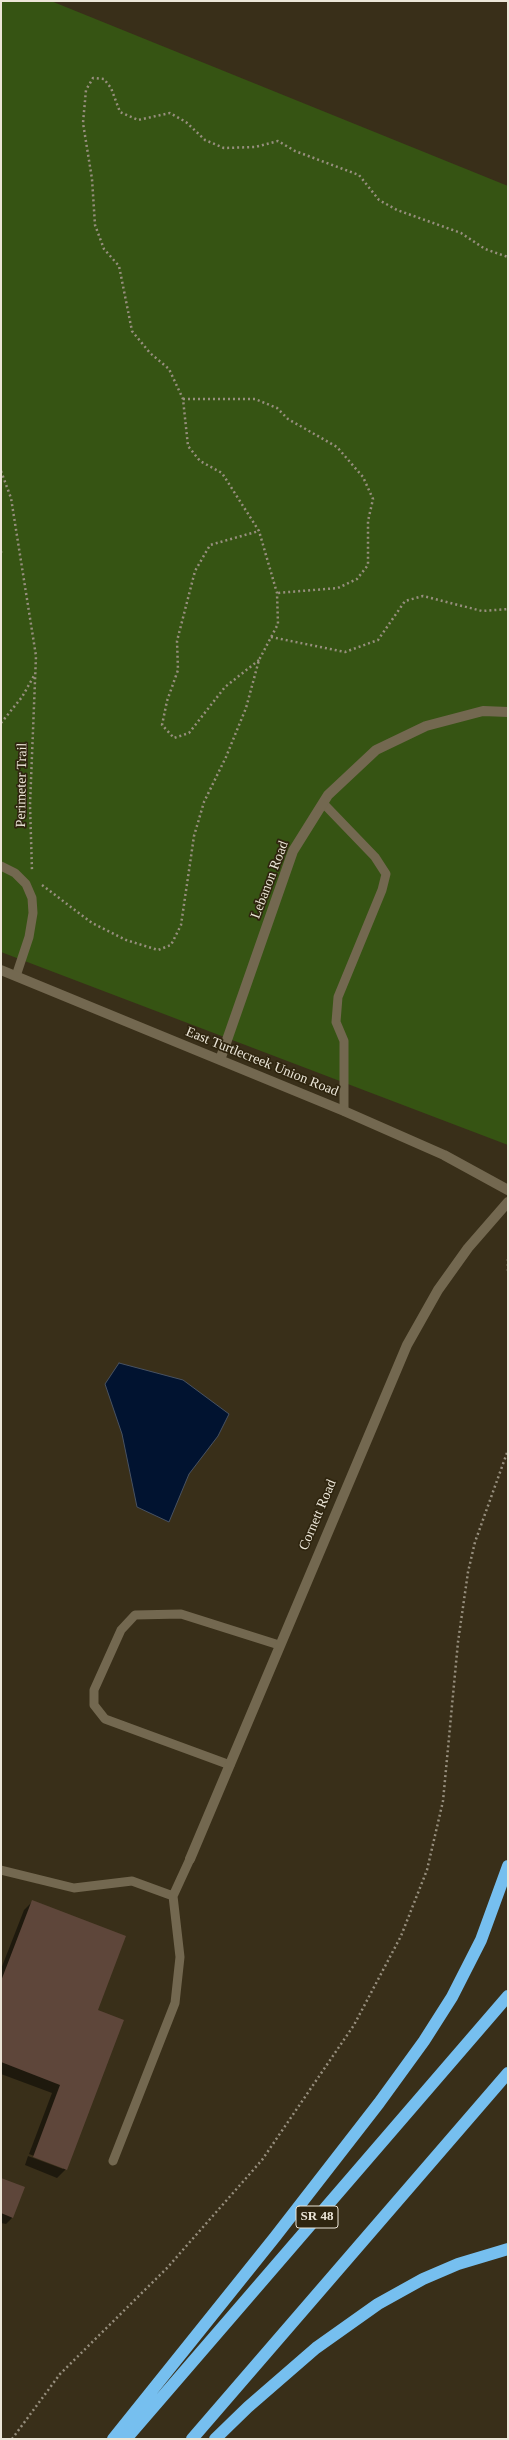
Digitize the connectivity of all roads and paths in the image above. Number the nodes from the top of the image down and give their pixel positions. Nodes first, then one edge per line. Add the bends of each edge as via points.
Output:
1 (508, 257) edge
2 (183, 399) junction
3 (1, 471) edge
4 (259, 531) junction
5 (1, 551) edge
6 (1, 556) edge
7 (277, 593) junction
8 (508, 609) edge
9 (271, 637) junction
10 (259, 660) junction
11 (35, 673) junction
12 (508, 712) edge
13 (1, 723) edge
14 (323, 803) junction
15 (1, 866) edge
16 (38, 882) dead end
17 (32, 898) junction
18 (1, 970) edge
19 (16, 976) junction
20 (220, 1060) junction
21 (344, 1111) junction
22 (508, 1190) edge
23 (508, 1202) edge
24 (508, 1259) edge
25 (508, 1272) edge
26 (508, 1450) edge
27 (279, 1645) junction
28 (230, 1765) junction
29 (190, 1859) joint
30 (508, 1866) edge
31 (1, 1870) edge
32 (174, 1896) junction
33 (508, 1996) edge
34 (508, 2073) edge
35 (113, 2160) dead end
36 (508, 2249) edge
37 (12, 2439) edge
38 (113, 2439) edge
39 (126, 2439) edge
40 (192, 2439) edge
41 (215, 2439) edge

1 - 2 path via 485,249 461,233 397,210 379,200 359,175 278,141 255,147 224,148 205,140 186,122 170,113 138,120 120,112 111,88 104,79 93,78 86,90 83,123 92,178 95,225 104,249 119,266 132,331 150,353 169,369
2 - 4 path via 188,446 200,460 222,474
2 - 7 path via 255,399 277,408 288,419 337,447 363,477 373,499 368,521 368,565 357,579 338,588
3 - 11 path, Perimeter Trail via 11,498 36,656
4 - 7 path
4 - 10 path via 210,545 195,571 177,641 178,670 167,700 162,725 174,738 189,734 225,687
5 - 6 path
7 - 9 path via 278,624
8 - 9 path via 482,611 423,596 405,601 378,640 345,652
9 - 10 path
10 - 16 path via 246,708 202,809 194,836 181,925 171,945 158,950 126,940 92,923
11 - 13 path, Perimeter Trail via 22,697
11 - 17 path, Perimeter Trail via 30,805
12 - 14 street, Lebanon Road via 483,711 426,726 376,750 328,795
14 - 20 street, Lebanon Road via 293,851
14 - 21 lane via 375,857 386,874 382,890 338,997 336,1022 344,1041
15 - 17 lane via 16,873 26,884
17 - 19 lane via 33,913
18 - 19 street, East Turtlecreek Union Road
19 - 20 street, East Turtlecreek Union Road
20 - 21 street, East Turtlecreek Union Road
21 - 22 street, East Turtlecreek Union Road via 444,1155
23 - 27 street, Cornett Road via 468,1248 438,1290 407,1345
24 - 25 path
26 - 37 path via 475,1542 468,1572 458,1642 443,1801 427,1870 401,1936 354,2025 262,2160 167,2268 60,2374
27 - 28 street, Cornett Road
27 - 28 lane via 180,1614 135,1615 121,1630 94,1690 94,1705 105,1720
28 - 29 street, Cornett Road
29 - 32 lane
30 - 38 highway via 481,1940 452,1997 424,2041 275,2237
31 - 32 lane via 74,1888 132,1880
32 - 35 lane via 180,1957 175,2003
33 - 39 highway, SR 48
34 - 40 highway
36 - 41 highway via 458,2264 378,2304 316,2348

